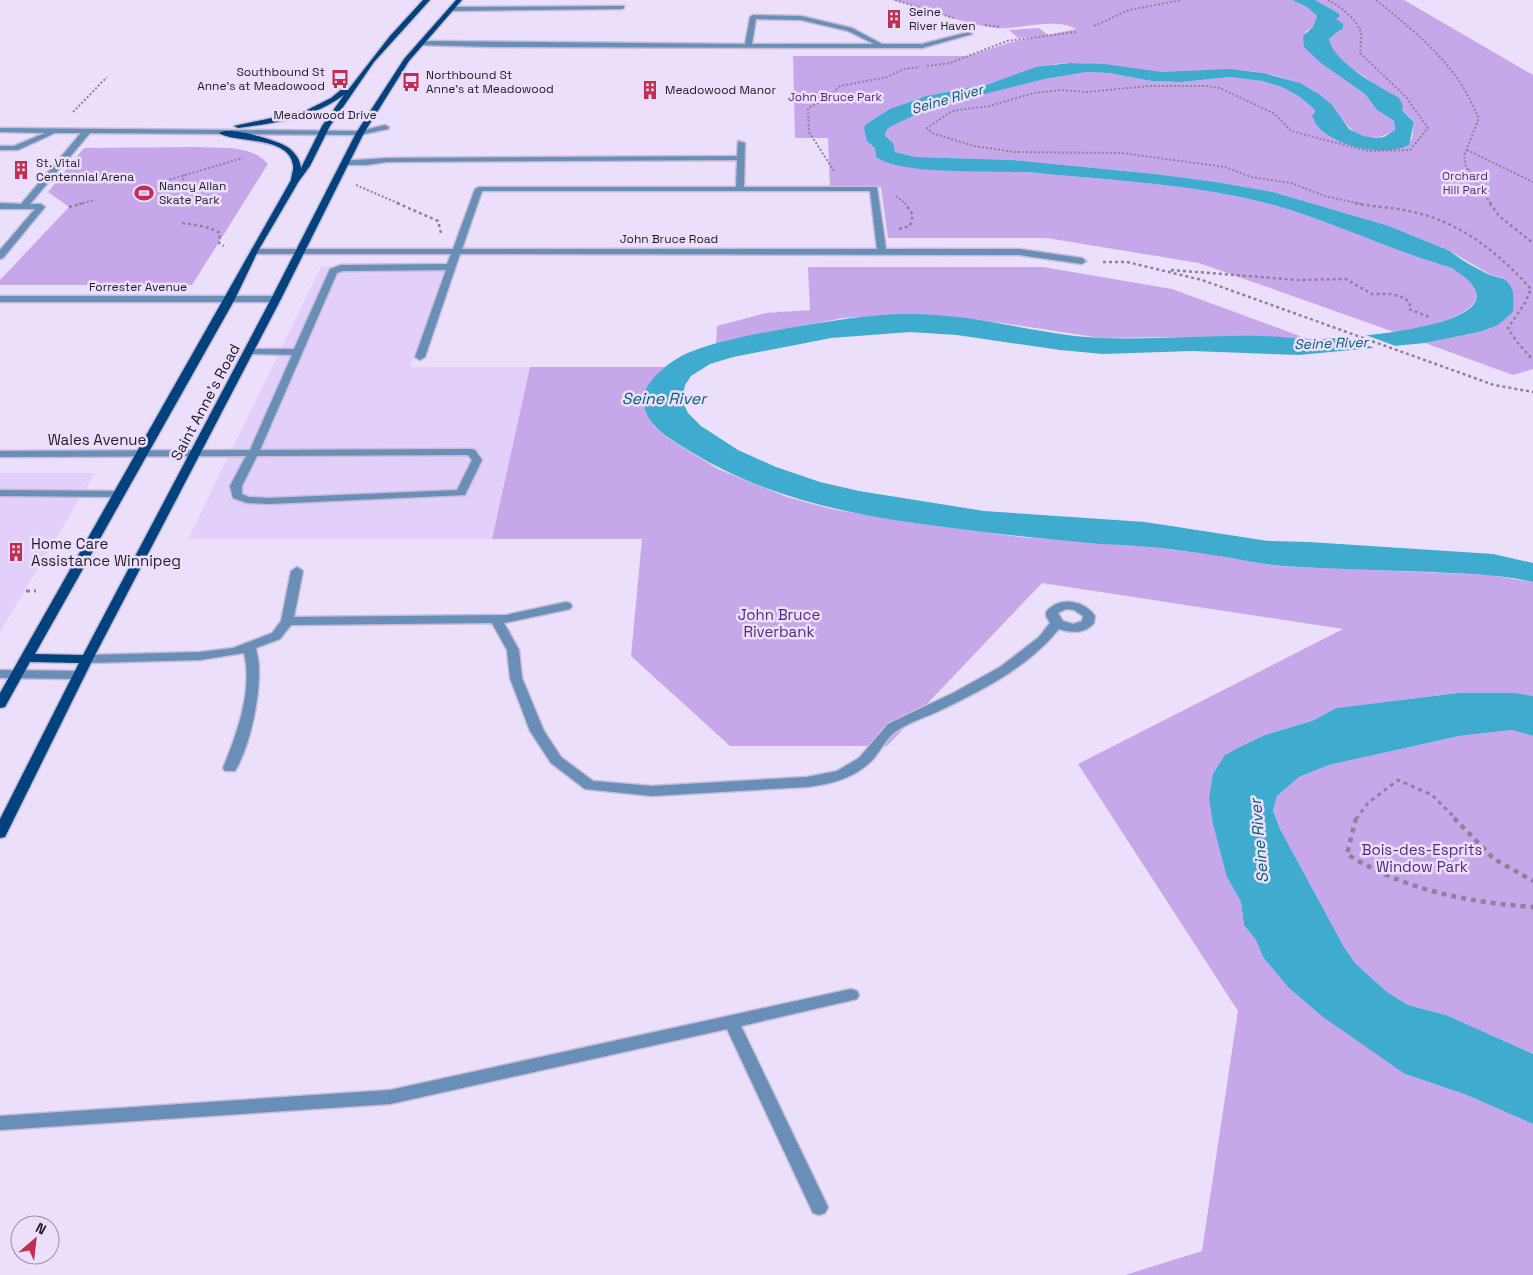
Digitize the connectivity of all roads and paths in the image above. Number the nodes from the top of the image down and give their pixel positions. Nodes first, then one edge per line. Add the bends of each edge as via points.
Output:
1 (426, 0) edge
2 (459, 0) edge
3 (895, 0) edge
4 (1182, 0) edge
5 (1328, 0) edge
6 (1376, 0) edge
7 (622, 7) dead end
8 (450, 9) junction
9 (955, 19) dead end
10 (982, 24) dead end
11 (1094, 26) dead end
12 (1000, 27) dead end
13 (1076, 32) dead end
14 (969, 34) dead end
15 (421, 42) junction
16 (748, 46) junction
17 (883, 46) junction
18 (107, 77) dead end
19 (356, 82) junction
20 (73, 112) dead end
21 (238, 126) junction
22 (324, 129) junction
23 (0, 130) edge
24 (58, 130) junction
25 (88, 130) junction
26 (139, 130) junction
27 (362, 130) junction
28 (224, 133) junction
29 (742, 143) dead end
30 (0, 148) edge
31 (1467, 150) junction
32 (247, 156) dead end
33 (741, 158) junction
34 (345, 163) junction
35 (835, 173) dead end
36 (184, 176) junction
37 (295, 181) junction
38 (1533, 182) edge
39 (158, 184) dead end
40 (355, 185) dead end
41 (182, 188) dead end
42 (740, 189) junction
43 (895, 195) dead end
44 (95, 200) dead end
45 (0, 206) edge
46 (23, 207) junction
47 (69, 207) dead end
48 (182, 223) dead end
49 (880, 236) junction
50 (1533, 243) edge
51 (224, 246) dead end
52 (254, 251) junction
53 (298, 252) junction
54 (448, 252) junction
55 (458, 252) junction
56 (882, 252) junction
57 (0, 256) edge
58 (1082, 261) joint
59 (451, 267) junction
60 (1165, 270) junction
61 (0, 299) edge
62 (230, 299) junction
63 (276, 299) junction
64 (1429, 317) dead end
65 (248, 351) junction
66 (298, 352) junction
67 (420, 357) dead end
68 (1533, 360) edge
69 (1533, 392) edge
70 (0, 454) edge
71 (141, 454) junction
72 (195, 454) junction
73 (253, 454) junction
74 (0, 493) edge
75 (118, 494) junction
76 (297, 571) dead end
77 (26, 591) dead end
78 (36, 591) dead end
79 (566, 606) dead end
80 (496, 619) junction
81 (287, 621) junction
82 (1057, 623) dead end
83 (249, 647) junction
84 (26, 658) junction
85 (87, 659) junction
86 (0, 674) edge
87 (16, 674) junction
88 (79, 675) junction
89 (0, 704) edge
90 (230, 768) dead end
91 (0, 833) edge
92 (1533, 881) edge
93 (1533, 908) edge
94 (851, 994) dead end
95 (731, 1021) junction
96 (0, 1123) edge
97 (818, 1207) dead end

1 - 19 main road, Saint Anne's Road
2 - 8 main road, Saint Anne's Road
3 - 9 path
4 - 11 path via 1129,10
5 - 68 path via 1348,13 1361,33 1360,53 1411,101 1428,128 1410,150 1368,151 1308,136 1292,131 1275,114 1239,96 1220,88 1197,86 1034,93 989,106 952,111 927,128 939,136 974,146 1038,153 1122,153 1225,167 1257,178 1291,183 1329,197 1431,216 1485,244 1531,289 1508,328
6 - 31 path via 1417,33 1463,87 1479,118
7 - 8 street
8 - 15 main road, Saint Anne's Road
10 - 12 path
13 - 35 path via 1007,41 950,63 904,69 886,77 840,86 828,98 808,108 808,132
14 - 17 street via 922,46
15 - 16 street
15 - 27 main road, Saint Anne's Road
16 - 17 street
16 - 17 street via 753,17 801,18 850,29
18 - 20 path
19 - 21 main road via 333,101 306,114
19 - 22 main road, Saint Anne's Road
21 - 22 street, Meadowood Drive
21 - 26 street, Meadowood Drive via 173,125
22 - 27 street, Meadowood Drive
22 - 28 street, Meadowood Drive
22 - 37 main road, Saint Anne's Road
23 - 24 street, Meadowood Drive
24 - 25 street, Meadowood Drive
24 - 30 street via 15,148
25 - 26 street, Meadowood Drive
25 - 46 street
26 - 28 street, Meadowood Drive
27 - 34 main road, Saint Anne's Road
28 - 37 main road via 270,142 290,153 297,165
29 - 33 street
31 - 38 path
31 - 50 path via 1464,156 1466,166 1499,216
32 - 36 path
33 - 34 street via 559,156
33 - 42 street
34 - 53 main road, Saint Anne's Road
36 - 39 path
36 - 41 path
37 - 52 main road, Saint Anne's Road
40 - 54 path via 438,221
42 - 49 street via 874,189
42 - 55 street via 479,189
43 - 49 path via 914,215 910,226
44 - 47 path
45 - 46 street
46 - 57 street via 41,207
48 - 51 path via 216,230 220,233 219,243
49 - 56 street
52 - 53 street, John Bruce Road
52 - 62 main road, Saint Anne's Road
53 - 54 street, John Bruce Road
53 - 63 main road, Saint Anne's Road
54 - 55 street, John Bruce Road
55 - 56 street, John Bruce Road
55 - 59 street
56 - 58 street, John Bruce Road via 1019,252
58 - 60 path via 1122,262
59 - 66 street via 341,268 333,271
59 - 67 street
60 - 64 path via 1298,280 1346,279 1372,294 1405,298 1410,304 1409,310
60 - 69 path via 1258,299 1494,385
61 - 62 street, Forrester Avenue
62 - 63 street, Forrester Avenue
62 - 71 main road, Saint Anne's Road
63 - 65 main road, Saint Anne's Road
65 - 66 street
65 - 72 main road, Saint Anne's Road
66 - 73 street
70 - 71 street, Wales Avenue
71 - 72 street, Wales Avenue
71 - 75 main road, Saint Anne's Road
72 - 73 street, Wales Avenue
72 - 85 main road, Saint Anne's Road
73 - 73 street via 471,452 477,460 461,493 269,501 237,496 236,486
74 - 75 street
75 - 84 main road, Saint Anne's Road
76 - 81 street
77 - 78 path
79 - 80 street
80 - 81 street
80 - 82 street via 513,650 516,678 538,731 556,760 590,786 652,791 807,782 847,774 893,727 953,700 1024,656 1050,634
81 - 83 street via 276,636
83 - 85 street via 200,656
83 - 90 street via 253,665 250,689 237,751
84 - 85 main road
84 - 87 main road, Saint Anne's Road
85 - 88 main road, Saint Anne's Road
86 - 87 street
87 - 88 street
87 - 89 main road, Saint Anne's Road
88 - 91 main road, Saint Anne's Road
92 - 93 path via 1494,859 1432,795 1398,780 1360,810 1350,831 1347,854 1364,867 1429,892 1485,904
94 - 95 street
95 - 96 street via 390,1097
95 - 97 street

